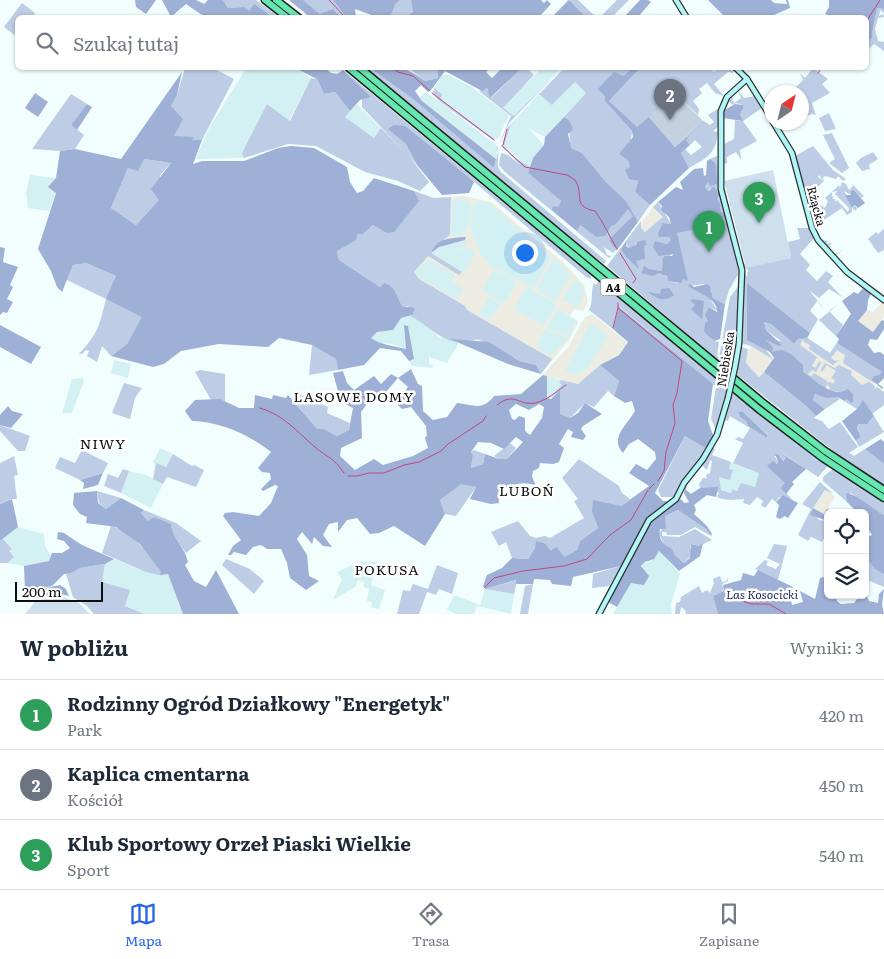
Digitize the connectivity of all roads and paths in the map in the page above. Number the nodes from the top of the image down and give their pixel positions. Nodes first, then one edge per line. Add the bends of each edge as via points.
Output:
1 (264, 0) edge
2 (276, 0) edge
3 (676, 0) edge
4 (284, 15) edge
5 (295, 15) edge
6 (685, 15) edge
7 (351, 70) edge
8 (362, 70) edge
9 (738, 70) edge
10 (747, 79) junction
11 (764, 108) edge
12 (778, 130) edge
13 (884, 300) edge
14 (884, 490) edge
15 (884, 498) edge
16 (598, 614) edge

1 - 4 highway
2 - 5 highway
3 - 6 street
7 - 15 highway, A4 via 760,410 823,458
8 - 14 highway, A4 via 762,402
9 - 10 street, Rżącka
10 - 11 street, Rżącka
10 - 16 street, Niebieska, bridge via 727,97 721,111 722,190 742,270 739,344 728,398 717,435 704,459 684,483 676,499 649,520
12 - 13 street, Rżącka via 792,153 818,240 846,272

